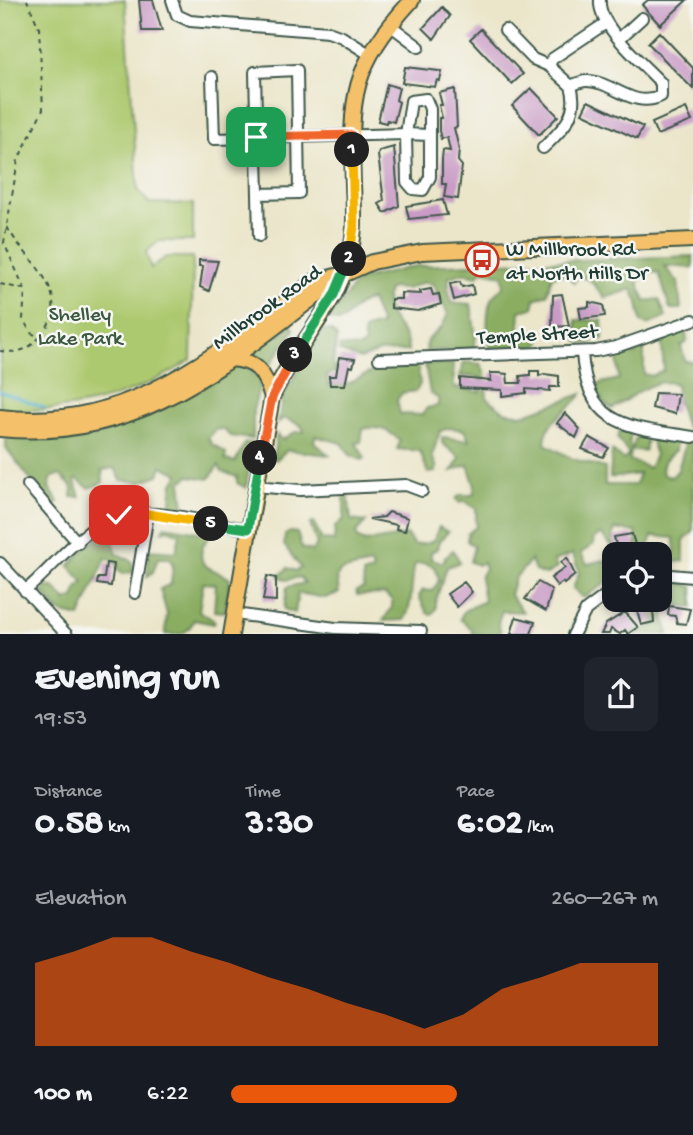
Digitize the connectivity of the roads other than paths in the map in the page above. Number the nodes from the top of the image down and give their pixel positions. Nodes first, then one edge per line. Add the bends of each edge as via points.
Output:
1 (172, 0) edge
2 (412, 0) edge
3 (600, 0) edge
4 (642, 18) dead end
5 (606, 23) junction
6 (390, 25) junction
7 (505, 30) dead end
8 (620, 38) junction
9 (419, 47) dead end
10 (369, 54) junction
11 (549, 66) junction
12 (212, 77) dead end
13 (571, 86) junction
14 (406, 134) junction
15 (351, 135) junction
16 (429, 135) junction
17 (299, 136) junction
18 (256, 137) junction
19 (543, 148) dead end
20 (258, 194) junction
21 (259, 236) dead end
22 (693, 240) edge
23 (345, 274) junction
24 (693, 320) edge
25 (582, 353) junction
26 (229, 359) junction
27 (379, 359) dead end
28 (272, 397) junction
29 (0, 417) edge
30 (0, 429) edge
31 (693, 437) edge
32 (28, 485) dead end
33 (255, 486) junction
34 (422, 491) dead end
35 (148, 514) junction
36 (248, 529) junction
37 (78, 543) junction
38 (0, 563) edge
39 (672, 575) edge
40 (693, 577) edge
41 (25, 591) junction
42 (135, 593) dead end
43 (602, 598) edge
44 (234, 614) junction
45 (421, 631) dead end
46 (66, 634) edge
47 (231, 634) edge
48 (574, 634) edge

1 - 10 street via 177,15 190,21 328,32
2 - 6 main road
3 - 5 street via 599,11
4 - 8 street
5 - 8 street
5 - 11 street via 552,59
6 - 9 street
6 - 10 main road
7 - 11 street via 533,59
8 - 13 street via 661,83 661,96 631,98 587,81
10 - 15 main road via 356,88
11 - 13 street
12 - 18 street via 214,139
13 - 19 street via 568,124
14 - 15 street
14 - 16 street
14 - 16 street via 408,106 421,98 430,109
14 - 16 street via 407,182 418,190 429,183
15 - 17 street
15 - 23 main road via 354,227
17 - 18 street
17 - 18 street via 297,70 255,72
17 - 20 street via 299,193
18 - 20 street
20 - 21 street
22 - 23 main road, Millbrook Road via 422,252 372,262
23 - 26 main road, Millbrook Road
23 - 28 main road
23 - 29 main road via 313,282 153,392 107,408 60,417
24 - 25 street, Temple Street via 616,347
25 - 27 street, Temple Street
25 - 31 street via 584,379 606,415 637,430
26 - 28 main road via 257,366
26 - 30 main road, Millbrook Road via 193,386 113,422 30,432
28 - 33 main road
32 - 37 street
33 - 34 street via 310,490 406,485
33 - 36 main road
35 - 36 street
35 - 37 street via 115,517
35 - 42 street
36 - 44 main road
37 - 41 street
38 - 41 street
39 - 40 street
41 - 46 street
43 - 48 street via 586,610
44 - 45 street via 335,628
44 - 47 main road

